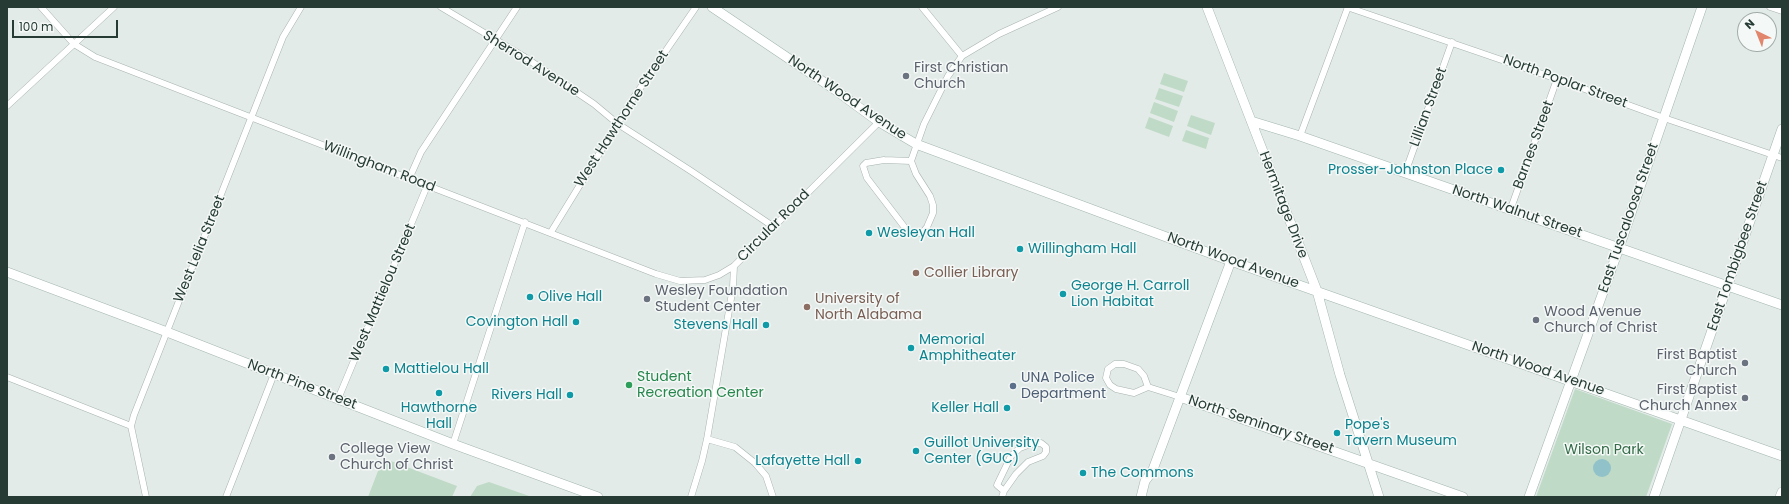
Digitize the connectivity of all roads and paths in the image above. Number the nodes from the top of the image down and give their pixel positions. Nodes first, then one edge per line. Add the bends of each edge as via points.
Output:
1 (41, 7) edge
2 (114, 7) edge
3 (301, 7) edge
4 (441, 7) edge
5 (517, 7) edge
6 (696, 7) edge
7 (712, 7) edge
8 (922, 7) edge
9 (1058, 7) edge
10 (1207, 7) edge
11 (1348, 7) edge
12 (1702, 7) edge
13 (1770, 7) edge
14 (1782, 11) edge
15 (495, 40) junction
16 (1452, 42) junction
17 (74, 44) junction
18 (962, 56) junction
19 (1557, 79) junction
20 (7, 106) edge
21 (251, 118) junction
22 (1664, 118) junction
23 (1251, 121) junction
24 (879, 122) junction
25 (618, 124) junction
26 (1782, 129) edge
27 (1300, 136) junction
28 (916, 144) junction
29 (1778, 156) edge
30 (911, 161) junction
31 (1405, 173) junction
32 (408, 179) junction
33 (427, 186) junction
34 (1510, 211) junction
35 (525, 222) junction
36 (774, 227) junction
37 (550, 232) junction
38 (1619, 248) junction
39 (1231, 261) junction
40 (734, 266) junction
41 (7, 272) edge
42 (1727, 286) junction
43 (1317, 291) junction
44 (1782, 305) edge
45 (167, 332) junction
46 (274, 374) junction
47 (7, 377) edge
48 (1571, 380) junction
49 (1148, 387) junction
50 (1180, 397) junction
51 (338, 399) junction
52 (1681, 420) junction
53 (131, 426) junction
54 (707, 439) junction
55 (453, 444) junction
56 (1782, 456) edge
57 (1368, 463) junction
58 (1152, 472) junction
59 (1782, 492) edge
60 (1003, 494) edge
61 (146, 497) edge
62 (226, 497) edge
63 (598, 497) edge
64 (691, 497) edge
65 (774, 497) edge
66 (1141, 497) edge
67 (1148, 497) edge
68 (1379, 497) edge
69 (1464, 497) edge
70 (1529, 497) edge
71 (1654, 497) edge
72 (1780, 497) edge

1 - 17 street, Willingham Road
2 - 17 street
3 - 21 street, West Lelia Street via 283,37
4 - 15 street, Sherrod Avenue
5 - 15 street
6 - 25 street, West Hawthorne Street
7 - 24 street, North Wood Avenue
8 - 18 street
9 - 18 street via 1000,34
10 - 23 street, Hermitage Drive
11 - 16 street, North Poplar Street
11 - 27 street
12 - 22 street, East Tuscaloosa Street
13 - 14 street
15 - 25 street, Sherrod Avenue via 578,93
15 - 32 street via 421,152
16 - 19 street, North Poplar Street
16 - 31 street, Lillian Street
17 - 20 street
17 - 21 street, Willingham Road via 95,57
18 - 28 street via 948,76
19 - 22 street, North Poplar Street
19 - 34 street, Barnes Street
21 - 32 street, Willingham Road
21 - 45 street, West Lelia Street
22 - 29 street, North Poplar Street
22 - 38 street, East Tuscaloosa Street
23 - 27 street, North Walnut Street
23 - 43 street, Hermitage Drive
24 - 28 street, North Wood Avenue
24 - 36 street, Circular Road
25 - 36 street, Sherrod Avenue
25 - 37 street, West Hawthorne Street
26 - 29 street, East Tombigbee Street
27 - 31 street, North Walnut Street
28 - 30 street
28 - 39 street, North Wood Avenue
29 - 42 street, East Tombigbee Street
30 - 30 street via 872,161 863,166 872,186 909,233 914,234 923,232 927,227 933,205
31 - 34 street, North Walnut Street
32 - 33 street, Willingham Road
33 - 35 street, Willingham Road
33 - 51 street, West Mattielou Street
34 - 38 street, North Walnut Street
35 - 37 street, Willingham Road
35 - 55 street
36 - 40 street, Circular Road
37 - 40 street, Willingham Road via 680,281 705,280 720,275
38 - 42 street, North Walnut Street
38 - 48 street, East Tuscaloosa Street
39 - 43 street, North Wood Avenue
39 - 50 street
40 - 54 street, Circular Road via 733,287
41 - 45 street, North Pine Street
42 - 44 street, North Walnut Street
42 - 52 street, East Tombigbee Street
43 - 48 street, North Wood Avenue
43 - 57 street, Hermitage Drive
45 - 46 street, North Pine Street
45 - 53 street, West Lelia Street
46 - 51 street, North Pine Street
46 - 62 street
47 - 53 street
48 - 52 street, North Wood Avenue
48 - 70 street, East Tuscaloosa Street
49 - 49 street via 1144,376 1138,370 1124,364 1114,364 1108,370 1106,378 1116,388 1134,393
49 - 50 street, North Seminary Street
50 - 57 street, North Seminary Street
50 - 58 street
51 - 55 street, North Pine Street
52 - 56 street, North Wood Avenue
52 - 71 street, East Tombigbee Street
53 - 61 street
54 - 64 street, Circular Road
54 - 65 street via 735,447 755,463 766,476
55 - 63 street, North Pine Street
57 - 68 street, Hermitage Drive
57 - 69 street, North Seminary Street
58 - 66 street
58 - 67 street
59 - 72 street
60 - 60 street via 997,485 1011,456 1020,448 1031,444 1046,447 1043,456 1028,462 1016,474

